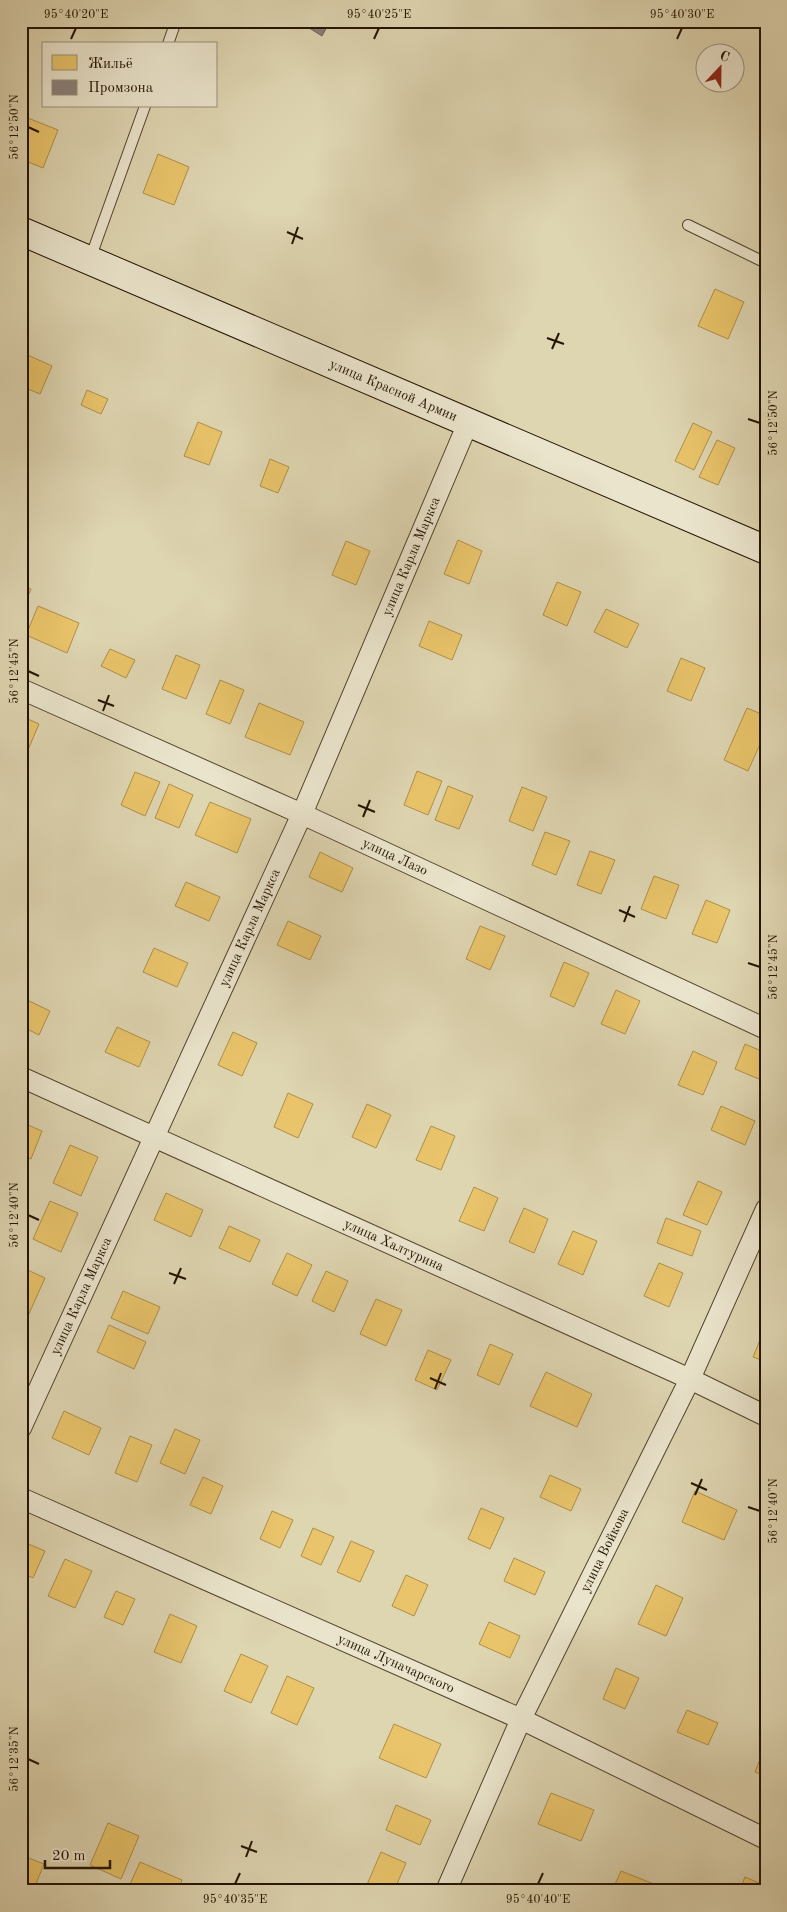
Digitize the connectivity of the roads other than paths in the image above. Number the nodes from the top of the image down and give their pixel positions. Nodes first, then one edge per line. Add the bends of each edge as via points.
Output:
1 (176, 21) edge
2 (169, 42) edge
3 (145, 108) edge
4 (688, 225) dead end
5 (21, 231) edge
6 (90, 260) junction
7 (766, 262) edge
8 (468, 423) junction
9 (766, 550) edge
10 (21, 689) edge
11 (302, 814) junction
12 (766, 1029) edge
13 (21, 1077) edge
14 (153, 1138) junction
15 (766, 1210) edge
16 (690, 1379) junction
17 (766, 1416) edge
18 (21, 1428) edge
19 (21, 1498) edge
20 (521, 1718) junction
21 (766, 1839) edge
22 (446, 1891) edge

1 - 2 lane
3 - 6 lane
4 - 7 lane
5 - 6 street, улица Красной Армии
6 - 8 street, улица Красной Армии
8 - 9 street, улица Красной Армии
8 - 11 street, улица Карла Маркса
10 - 11 street, улица Лазо
11 - 12 street, улица Лазо
11 - 14 street, улица Карла Маркса
13 - 14 street, улица Халтурина
14 - 16 street, улица Халтурина
14 - 18 street, улица Карла Маркса
15 - 16 street, улица Войкова
16 - 17 street, улица Халтурина
16 - 20 street, улица Войкова
19 - 20 street, улица Луначарского
20 - 21 street, улица Луначарского
20 - 22 street, улица Войкова

